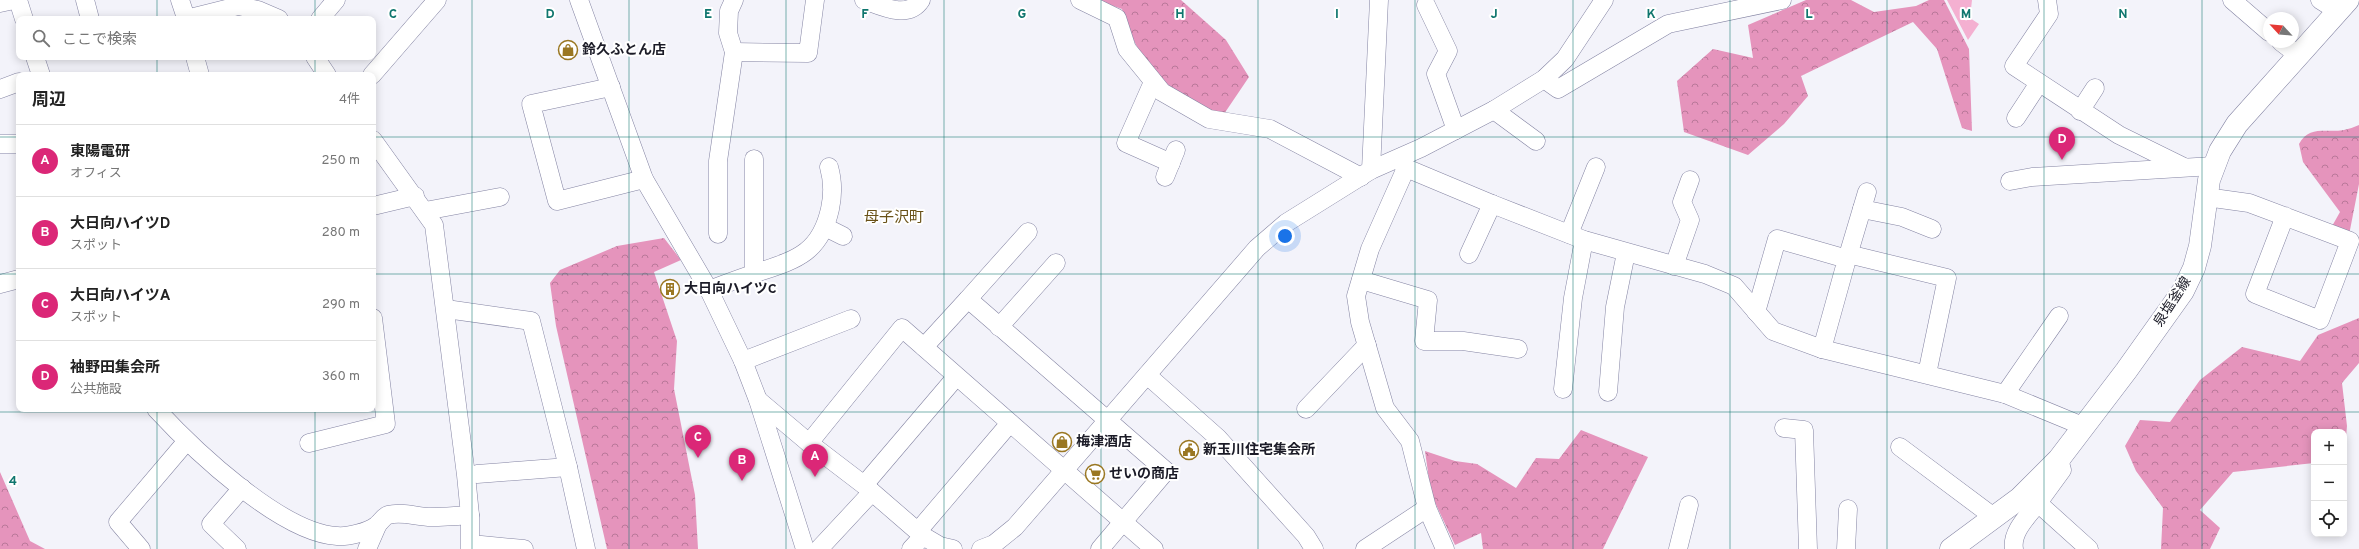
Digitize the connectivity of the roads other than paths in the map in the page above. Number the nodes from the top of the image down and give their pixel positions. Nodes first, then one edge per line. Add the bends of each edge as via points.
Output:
1 (14, 0) edge
2 (18, 0) edge
3 (85, 0) edge
4 (180, 0) edge
5 (336, 0) edge
6 (437, 0) edge
7 (579, 0) edge
8 (734, 0) edge
9 (815, 0) edge
10 (864, 0) edge
11 (921, 0) edge
12 (1080, 0) edge
13 (1379, 0) edge
14 (1604, 0) edge
15 (1782, 0) edge
16 (2047, 0) edge
17 (2232, 0) edge
18 (2320, 0) edge
19 (0, 3) edge
20 (1426, 5) dead end
21 (2344, 6) edge
22 (23, 16) edge
23 (89, 16) edge
24 (184, 16) edge
25 (197, 16) edge
26 (272, 16) edge
27 (323, 16) edge
28 (2263, 27) edge
29 (2289, 48) edge
30 (734, 52) junction
31 (2298, 55) junction
32 (196, 60) edge
33 (316, 60) edge
34 (199, 72) edge
35 (325, 72) edge
36 (375, 72) edge
37 (1544, 78) junction
38 (1153, 82) junction
39 (16, 83) edge
40 (2039, 83) junction
41 (611, 87) junction
42 (2096, 88) dead end
43 (0, 89) edge
44 (1494, 110) junction
45 (2080, 111) junction
46 (2016, 118) dead end
47 (1456, 130) junction
48 (1536, 142) dead end
49 (0, 144) edge
50 (16, 144) edge
51 (376, 144) edge
52 (754, 159) dead end
53 (1171, 163) dead end
54 (1402, 163) junction
55 (2213, 166) junction
56 (829, 167) dead end
57 (1596, 167) dead end
58 (2184, 167) junction
59 (1366, 174) junction
60 (644, 179) junction
61 (1690, 180) dead end
62 (2010, 181) dead end
63 (1867, 192) dead end
64 (415, 196) junction
65 (500, 197) dead end
66 (2206, 197) junction
67 (1492, 204) junction
68 (376, 205) edge
69 (1862, 209) junction
70 (425, 211) junction
71 (2285, 216) junction
72 (824, 227) junction
73 (1932, 229) dead end
74 (1028, 232) dead end
75 (718, 234) dead end
76 (843, 236) dead end
77 (1577, 237) junction
78 (1626, 253) junction
79 (1469, 254) dead end
80 (1848, 256) junction
81 (1056, 262) dead end
82 (1674, 266) junction
83 (754, 273) junction
84 (16, 280) edge
85 (1360, 280) junction
86 (0, 284) edge
87 (709, 290) junction
88 (968, 299) junction
89 (446, 309) junction
90 (1756, 312) junction
91 (2059, 316) dead end
92 (851, 319) dead end
93 (999, 327) junction
94 (1367, 345) junction
95 (924, 347) junction
96 (1518, 349) dead end
97 (1822, 349) junction
98 (376, 359) edge
99 (743, 361) junction
100 (1927, 374) junction
101 (1147, 375) junction
102 (956, 377) junction
103 (1563, 389) dead end
104 (1608, 392) dead end
105 (2005, 394) junction
106 (758, 400) junction
107 (1306, 409) dead end
108 (159, 412) edge
109 (1106, 421) junction
110 (1010, 423) junction
111 (2085, 427) junction
112 (1784, 428) dead end
113 (186, 442) junction
114 (309, 443) dead end
115 (809, 444) junction
116 (1900, 447) dead end
117 (2059, 459) junction
118 (568, 467) junction
119 (1064, 470) junction
120 (477, 474) dead end
121 (242, 488) junction
122 (868, 488) junction
123 (2038, 504) junction
124 (1689, 505) dead end
125 (1427, 508) junction
126 (1848, 510) dead end
127 (470, 515) junction
128 (1995, 518) junction
129 (1124, 521) junction
130 (378, 524) junction
131 (917, 539) edge
132 (470, 547) edge
133 (141, 549) edge
134 (237, 549) edge
135 (367, 549) edge
136 (524, 549) edge
137 (586, 549) edge
138 (805, 549) edge
139 (819, 549) edge
140 (953, 549) edge
141 (983, 549) edge
142 (1100, 549) edge
143 (1153, 549) edge
144 (1314, 549) edge
145 (1365, 549) edge
146 (1445, 549) edge
147 (1678, 549) edge
148 (1808, 549) edge
149 (1846, 549) edge
150 (1952, 549) edge
151 (2014, 549) edge
152 (2089, 549) edge

1 - 19 street
2 - 22 street
3 - 23 street
4 - 24 street
5 - 27 street
6 - 36 street
7 - 41 street
8 - 30 street via 728,33
9 - 30 street via 808,53
10 - 11 street via 898,11 909,8
12 - 38 street via 1117,18 1127,49
13 - 59 street
14 - 37 street via 1565,59
15 - 37 street via 1668,24 1558,89
16 - 40 street via 2049,14 2014,66
17 - 28 street
18 - 21 street
20 - 47 street via 1448,51 1436,74
21 - 31 main road, 泉塩釜線
25 - 26 street via 238,6
29 - 31 street
30 - 75 street via 718,161
31 - 55 main road, 泉塩釜線 via 2238,124
32 - 34 street
33 - 35 street
37 - 44 street
38 - 53 street via 1126,143
38 - 59 street via 1162,92 1209,119 1270,129
39 - 43 street
40 - 45 street
40 - 46 street
41 - 60 street
41 - 60 street via 531,104 557,201
42 - 45 street
44 - 47 street
44 - 48 street
45 - 58 street via 2119,135
47 - 54 street
49 - 50 street
51 - 64 street
52 - 83 street
54 - 59 street
54 - 67 street
54 - 85 street
55 - 58 street
55 - 66 main road, 泉塩釜線
56 - 72 street via 832,199
57 - 77 street
58 - 62 street via 2032,177
59 - 101 street via 1272,233
60 - 87 street
61 - 82 street via 1682,202 1690,220
63 - 69 street
64 - 68 street
64 - 70 street
65 - 70 street
66 - 71 street via 2249,203
66 - 111 main road, 泉塩釜線 via 2200,246 2194,268 2183,291
67 - 77 street
67 - 79 street
69 - 73 street via 1902,217
69 - 80 street
70 - 89 street via 434,225
71 - 71 street via 2255,294 2320,320 2350,241
72 - 76 street
72 - 83 street via 816,242 792,262
74 - 88 street
77 - 78 street
77 - 103 street
78 - 82 street
78 - 104 street via 1615,307
80 - 90 street via 1777,239
80 - 97 street
80 - 100 street via 1947,278
81 - 93 street
82 - 90 street via 1705,274 1734,286
83 - 87 street
84 - 86 street
85 - 94 street via 1356,296
85 - 96 street via 1428,300 1424,341 1463,341
87 - 99 street
88 - 93 street
88 - 95 street
89 - 118 street via 531,321
89 - 127 street
90 - 97 street via 1773,331
91 - 105 street
92 - 99 street
93 - 109 street
94 - 107 street
94 - 125 street via 1385,408 1410,442
95 - 102 street
95 - 115 street via 902,328
97 - 100 street
98 - 114 street via 386,424
99 - 106 street
100 - 105 street
101 - 109 street
101 - 144 street via 1218,438 1306,536
102 - 110 street
102 - 122 street
105 - 111 street
106 - 115 street
106 - 138 street
108 - 113 street
109 - 119 street
109 - 129 street via 1166,471
110 - 119 street
110 - 131 street
111 - 117 main road, 泉塩釜線
112 - 148 street via 1804,430
113 - 121 street
113 - 133 street via 118,522
115 - 122 street
116 - 128 street
117 - 123 street via 2062,470
117 - 128 main road, 泉塩釜線
118 - 120 street
118 - 137 street
119 - 129 street
119 - 141 street via 1015,527 994,544
121 - 130 street via 262,504 311,531 338,536 369,530
121 - 134 street via 212,524
122 - 131 street
122 - 139 street
123 - 151 street via 2020,527 2013,543
123 - 152 street
124 - 147 street
125 - 145 street
125 - 146 street
126 - 149 street
127 - 130 street via 387,515
127 - 132 street
128 - 150 main road, 泉塩釜線
129 - 142 street
129 - 143 street
130 - 135 street
131 - 140 street
132 - 136 street

